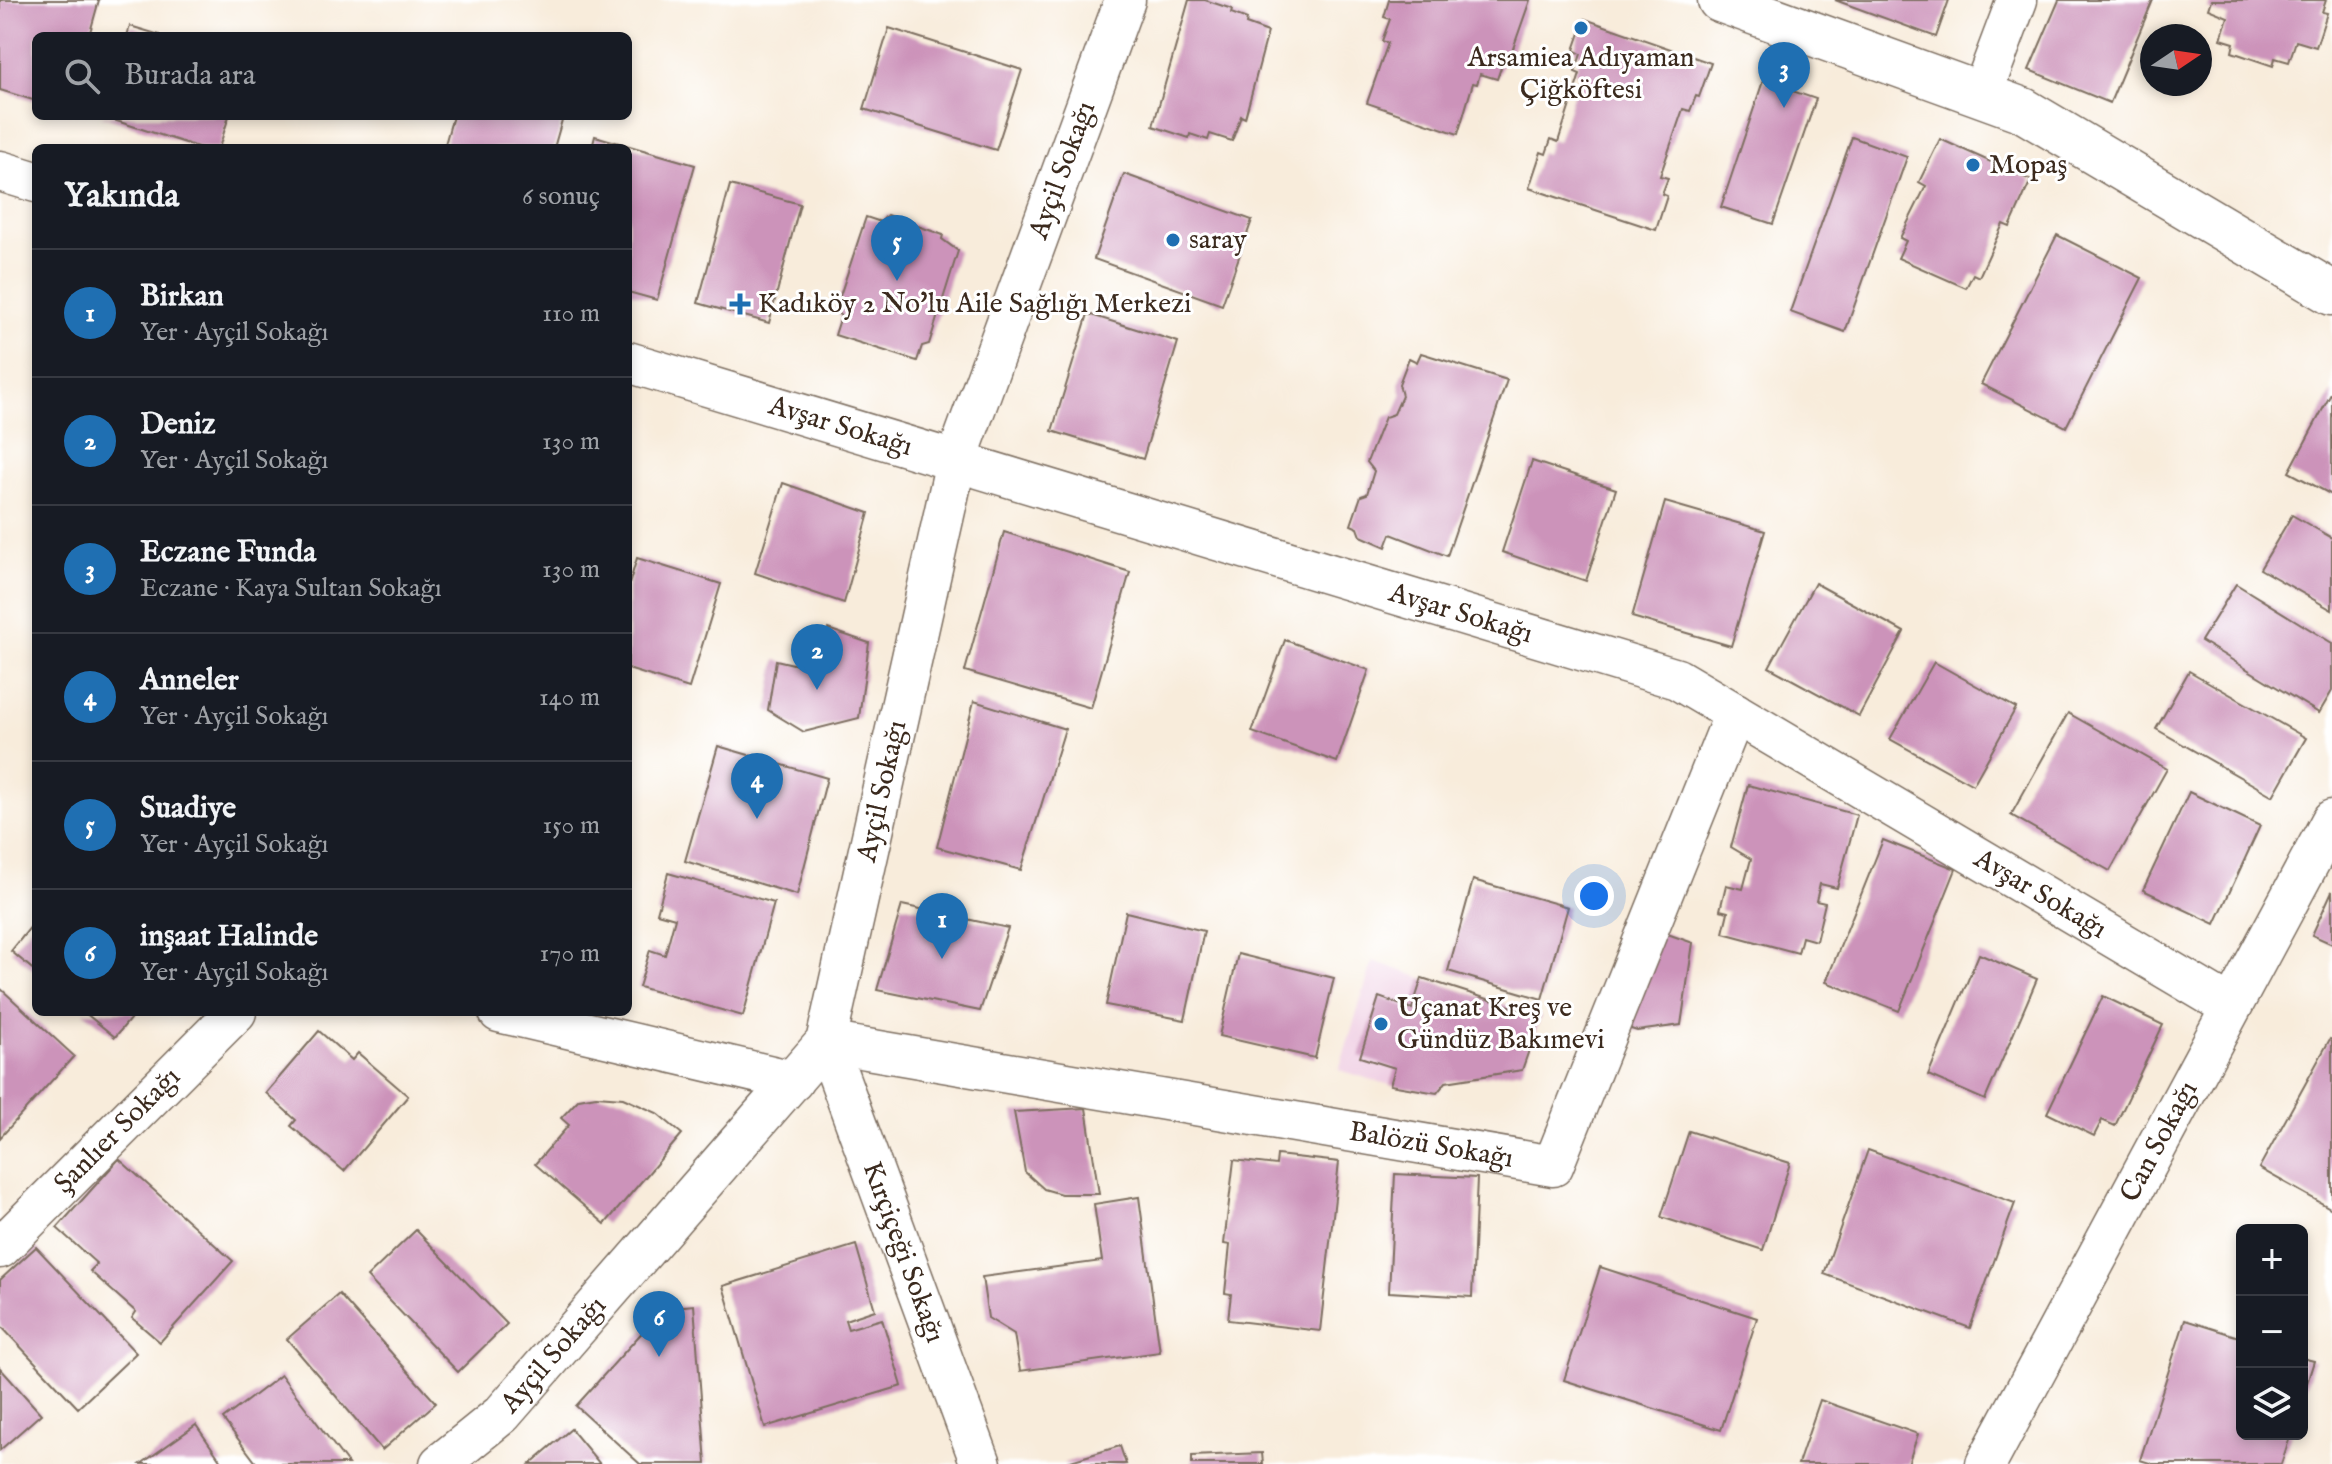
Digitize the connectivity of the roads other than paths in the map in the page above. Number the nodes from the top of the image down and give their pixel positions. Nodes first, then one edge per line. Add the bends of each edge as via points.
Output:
1 (1125, 0) edge
2 (1720, 0) edge
3 (2017, 0) edge
4 (1982, 93) junction
5 (0, 171) edge
6 (32, 181) edge
7 (2332, 293) edge
8 (632, 363) edge
9 (956, 461) junction
10 (1735, 713) junction
11 (2332, 820) edge
12 (2231, 1007) junction
13 (232, 1016) edge
14 (516, 1016) edge
15 (826, 1042) junction
16 (793, 1081) junction
17 (0, 1248) edge
18 (440, 1464) edge
19 (981, 1464) edge
20 (1986, 1464) edge

1 - 9 street, Ayçil Sokağı
2 - 4 street
3 - 4 street
4 - 7 street via 2040,118
5 - 6 street
8 - 9 street, Avşar Sokağı
9 - 10 street, Avşar Sokağı via 1677,679
9 - 15 street, Ayçil Sokağı
10 - 12 street, Avşar Sokağı
10 - 15 street, Balözü Sokağı via 1553,1166
11 - 12 street, Can Sokağı
12 - 20 street, Can Sokağı
13 - 17 street, Şanlıer Sokağı
14 - 16 street
15 - 16 street, Ayçil Sokağı
15 - 19 street, Kırçiçeği Sokağı
16 - 18 street, Ayçil Sokağı via 502,1414

